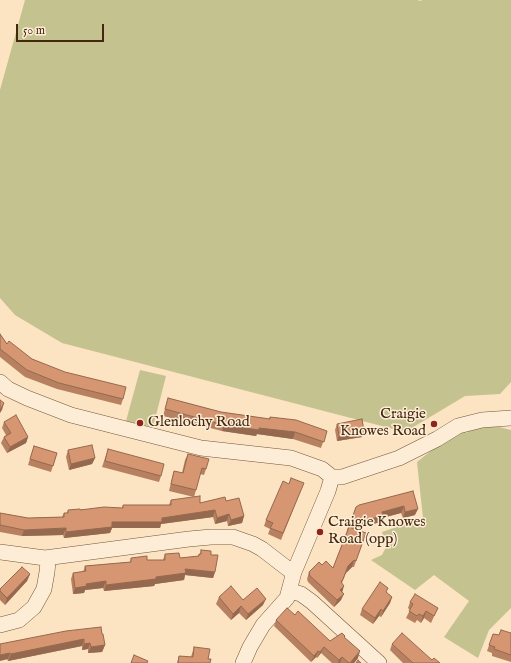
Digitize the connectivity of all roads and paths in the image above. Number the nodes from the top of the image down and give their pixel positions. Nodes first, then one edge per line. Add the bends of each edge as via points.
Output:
1 (0, 382) edge
2 (511, 418) edge
3 (332, 477) junction
4 (0, 552) edge
5 (45, 558) junction
6 (294, 572) junction
7 (290, 591) junction
8 (0, 625) edge
9 (243, 663) edge
10 (380, 663) edge

1 - 3 street via 27,398 71,415 201,448 291,458 322,469
2 - 3 street via 482,420 458,426 399,458 342,477
3 - 6 street
4 - 5 street
5 - 6 street via 189,539 232,537 262,549
5 - 8 street via 48,562 44,589 34,606 19,620
6 - 7 street
7 - 9 street via 260,629
7 - 10 street via 301,594 312,602

